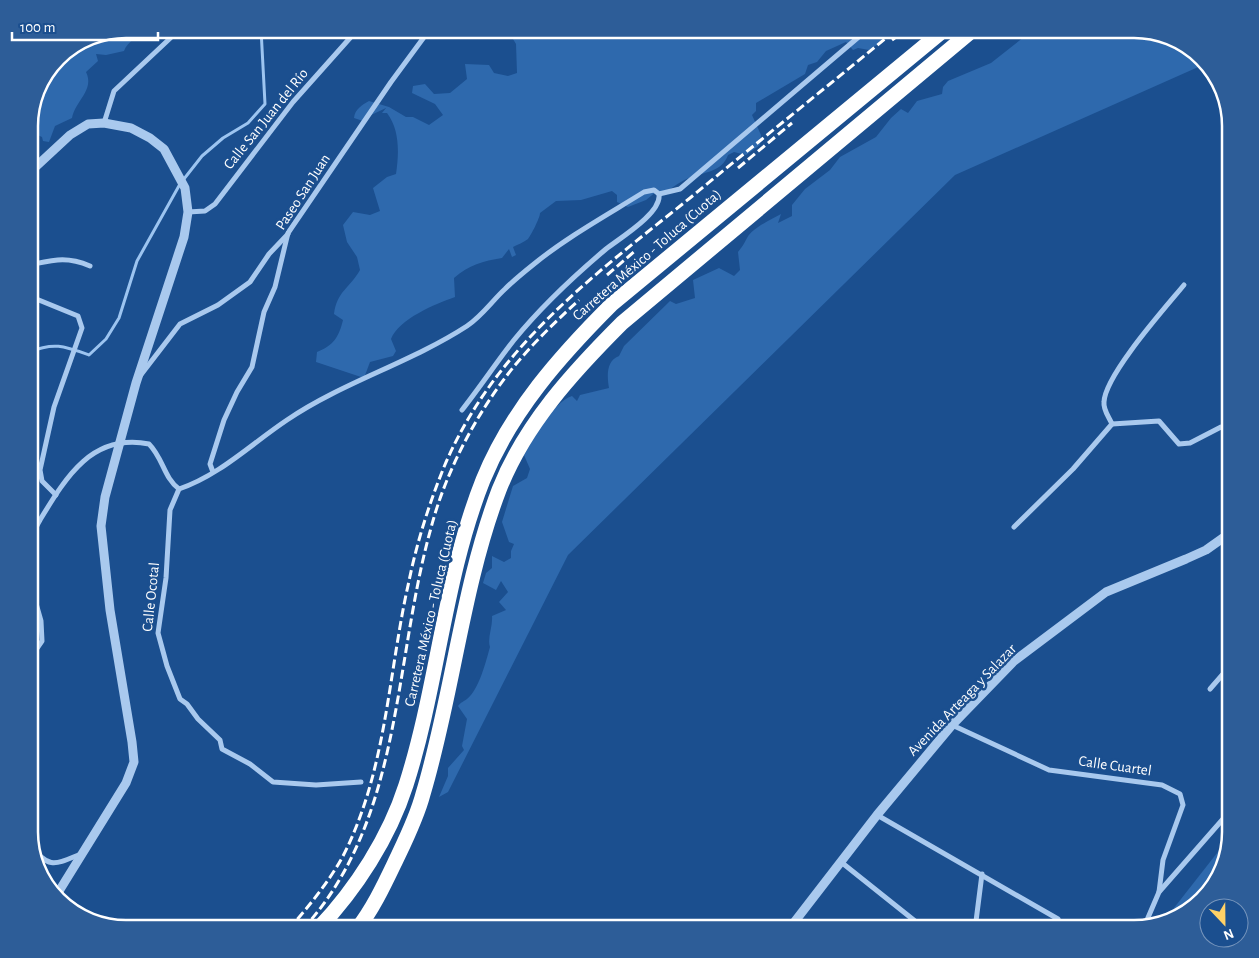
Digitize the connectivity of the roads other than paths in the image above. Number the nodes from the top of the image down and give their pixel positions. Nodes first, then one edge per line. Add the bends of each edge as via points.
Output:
1 (170, 38) edge
2 (350, 38) edge
3 (423, 38) edge
4 (857, 38) edge
5 (934, 38) edge
6 (963, 38) edge
7 (104, 123) junction
8 (38, 165) edge
9 (659, 194) junction
10 (188, 212) junction
11 (288, 233) junction
12 (38, 263) edge
13 (90, 266) dead end
14 (1184, 285) dead end
15 (38, 299) edge
16 (136, 383) junction
17 (462, 410) dead end
18 (1112, 424) junction
19 (1222, 428) edge
20 (121, 442) junction
21 (213, 472) junction
22 (179, 489) junction
23 (56, 495) junction
24 (38, 525) edge
25 (1014, 527) dead end
26 (1222, 538) edge
27 (38, 610) edge
28 (38, 647) edge
29 (1222, 675) edge
30 (1210, 689) dead end
31 (952, 725) junction
32 (361, 782) dead end
33 (877, 815) junction
34 (1222, 820) edge
35 (82, 854) junction
36 (43, 861) edge
37 (840, 861) junction
38 (982, 874) junction
39 (59, 891) edge
40 (1159, 892) junction
41 (1058, 919) dead end
42 (1147, 919) edge
43 (325, 920) edge
44 (362, 920) edge
45 (796, 920) edge
46 (914, 920) edge
47 (976, 920) edge

1 - 7 street via 114,91
2 - 10 street, Calle San Juan del Río via 293,102 215,204 205,210
3 - 11 street, Paseo San Juan
4 - 9 street via 680,189
5 - 43 highway, Carretera México - Toluca (Cuota) via 612,304 571,346 520,411 484,480 466,532 428,704 406,786 375,853
6 - 44 highway via 622,324 574,371 551,400 500,488 482,542 446,710 423,796 389,874
7 - 8 street via 88,124
7 - 10 street via 132,128 164,149 185,188
9 - 17 street via 658,202 648,216 595,259 542,309 515,339
9 - 21 street via 654,190 644,192 540,259 469,325 398,365 286,420
10 - 16 street via 176,264
11 - 16 street via 250,282 218,305 180,324
11 - 21 street, Paseo San Juan via 275,287 264,312 256,354 224,420 210,464
12 - 13 street via 61,259
14 - 18 street via 1120,364 1104,400 1104,408
15 - 23 street via 78,316 82,328 54,407 40,470 42,481
16 - 20 street
18 - 19 street via 1156,420 1179,444 1184,445
18 - 25 street via 1073,469
20 - 22 street via 149,444 156,451 170,482
20 - 23 street via 93,452
20 - 35 street via 101,526 110,610 134,762 126,783
21 - 22 street
22 - 32 street, Calle Ocotal via 170,510 166,578 158,633 180,699 220,740 222,749 250,764 273,782 316,785
23 - 24 street
26 - 31 street, Avenida Arteaga y Salazar via 1192,556 1089,602 1013,662
27 - 28 street via 42,641
29 - 30 street
31 - 33 street, Avenida Arteaga y Salazar
31 - 40 street, Calle Cuartel via 1049,770 1162,785 1180,794 1183,805 1163,860
33 - 37 street, Avenida Arteaga y Salazar
33 - 38 street
34 - 40 street
35 - 36 street via 60,863
35 - 39 street
37 - 45 street, Avenida Arteaga y Salazar
37 - 46 street
38 - 41 street
38 - 47 street
40 - 42 street

